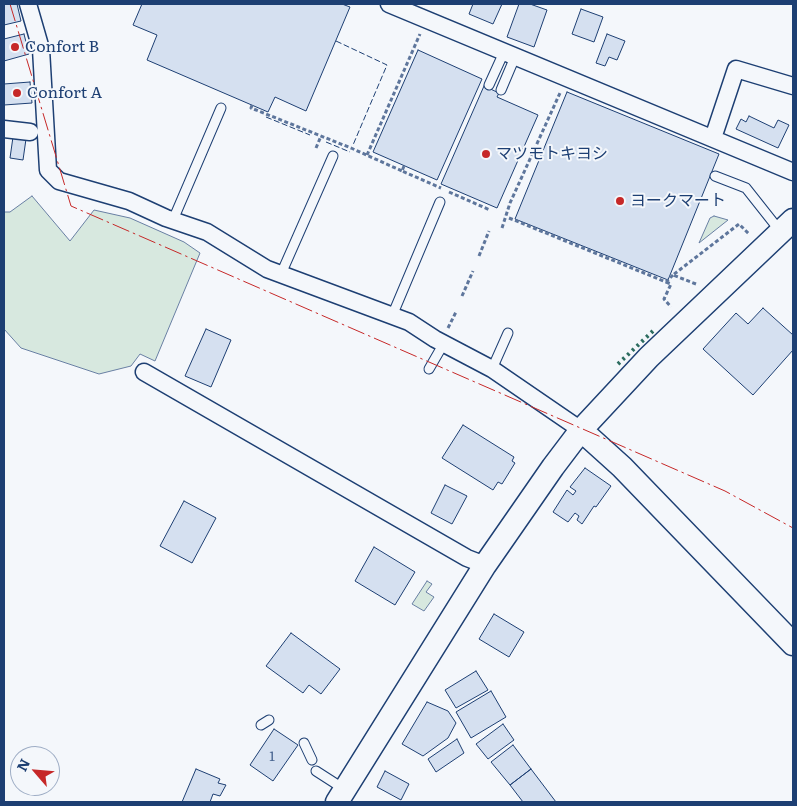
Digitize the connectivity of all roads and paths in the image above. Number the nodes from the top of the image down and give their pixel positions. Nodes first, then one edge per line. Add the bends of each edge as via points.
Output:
1 (28, 4) edge
2 (389, 4) edge
3 (427, 20) junction
4 (510, 55) junction
5 (566, 78) junction
6 (489, 85) dead end
7 (793, 86) edge
8 (501, 90) dead end
9 (252, 105) dead end
10 (221, 108) dead end
11 (4, 129) edge
12 (30, 132) dead end
13 (321, 136) junction
14 (713, 138) junction
15 (316, 148) dead end
16 (367, 155) junction
17 (333, 156) dead end
18 (402, 171) dead end
19 (793, 172) edge
20 (715, 176) dead end
21 (440, 202) dead end
22 (509, 218) dead end
23 (173, 220) junction
24 (787, 225) edge
25 (502, 228) dead end
26 (489, 231) dead end
27 (749, 234) dead end
28 (479, 256) dead end
29 (473, 271) dead end
30 (281, 274) junction
31 (673, 275) junction
32 (666, 282) junction
33 (696, 284) dead end
34 (462, 296) dead end
35 (671, 307) dead end
36 (456, 312) dead end
37 (392, 316) junction
38 (508, 333) dead end
39 (446, 336) junction
40 (429, 369) dead end
41 (492, 369) junction
42 (144, 372) dead end
43 (582, 430) junction
44 (484, 564) junction
45 (793, 644) edge
46 (304, 743) dead end
47 (312, 760) dead end
48 (316, 772) dead end
49 (341, 796) edge

1 - 23 street via 41,49 48,170 59,181 128,201
2 - 3 street
3 - 4 street
3 - 16 path
4 - 5 street
4 - 6 lane
4 - 8 lane
5 - 14 street
5 - 25 path
7 - 14 street via 736,69
9 - 13 path via 251,108
10 - 23 lane
11 - 12 street
13 - 15 path
13 - 16 path
14 - 19 street
16 - 18 path
17 - 30 lane
20 - 24 lane via 746,188
21 - 37 lane
22 - 32 path
23 - 30 street via 208,232 267,269
24 - 43 street via 655,351
26 - 28 path
27 - 31 path via 739,224
29 - 34 path
30 - 37 street
31 - 32 path
31 - 33 path
32 - 35 path via 671,284 664,299
36 - 39 path
37 - 39 street
38 - 41 lane
39 - 40 lane
39 - 41 street
41 - 43 street
42 - 44 street via 467,558
43 - 44 street
43 - 45 street via 622,467
44 - 49 street
46 - 47 lane
48 - 49 lane

